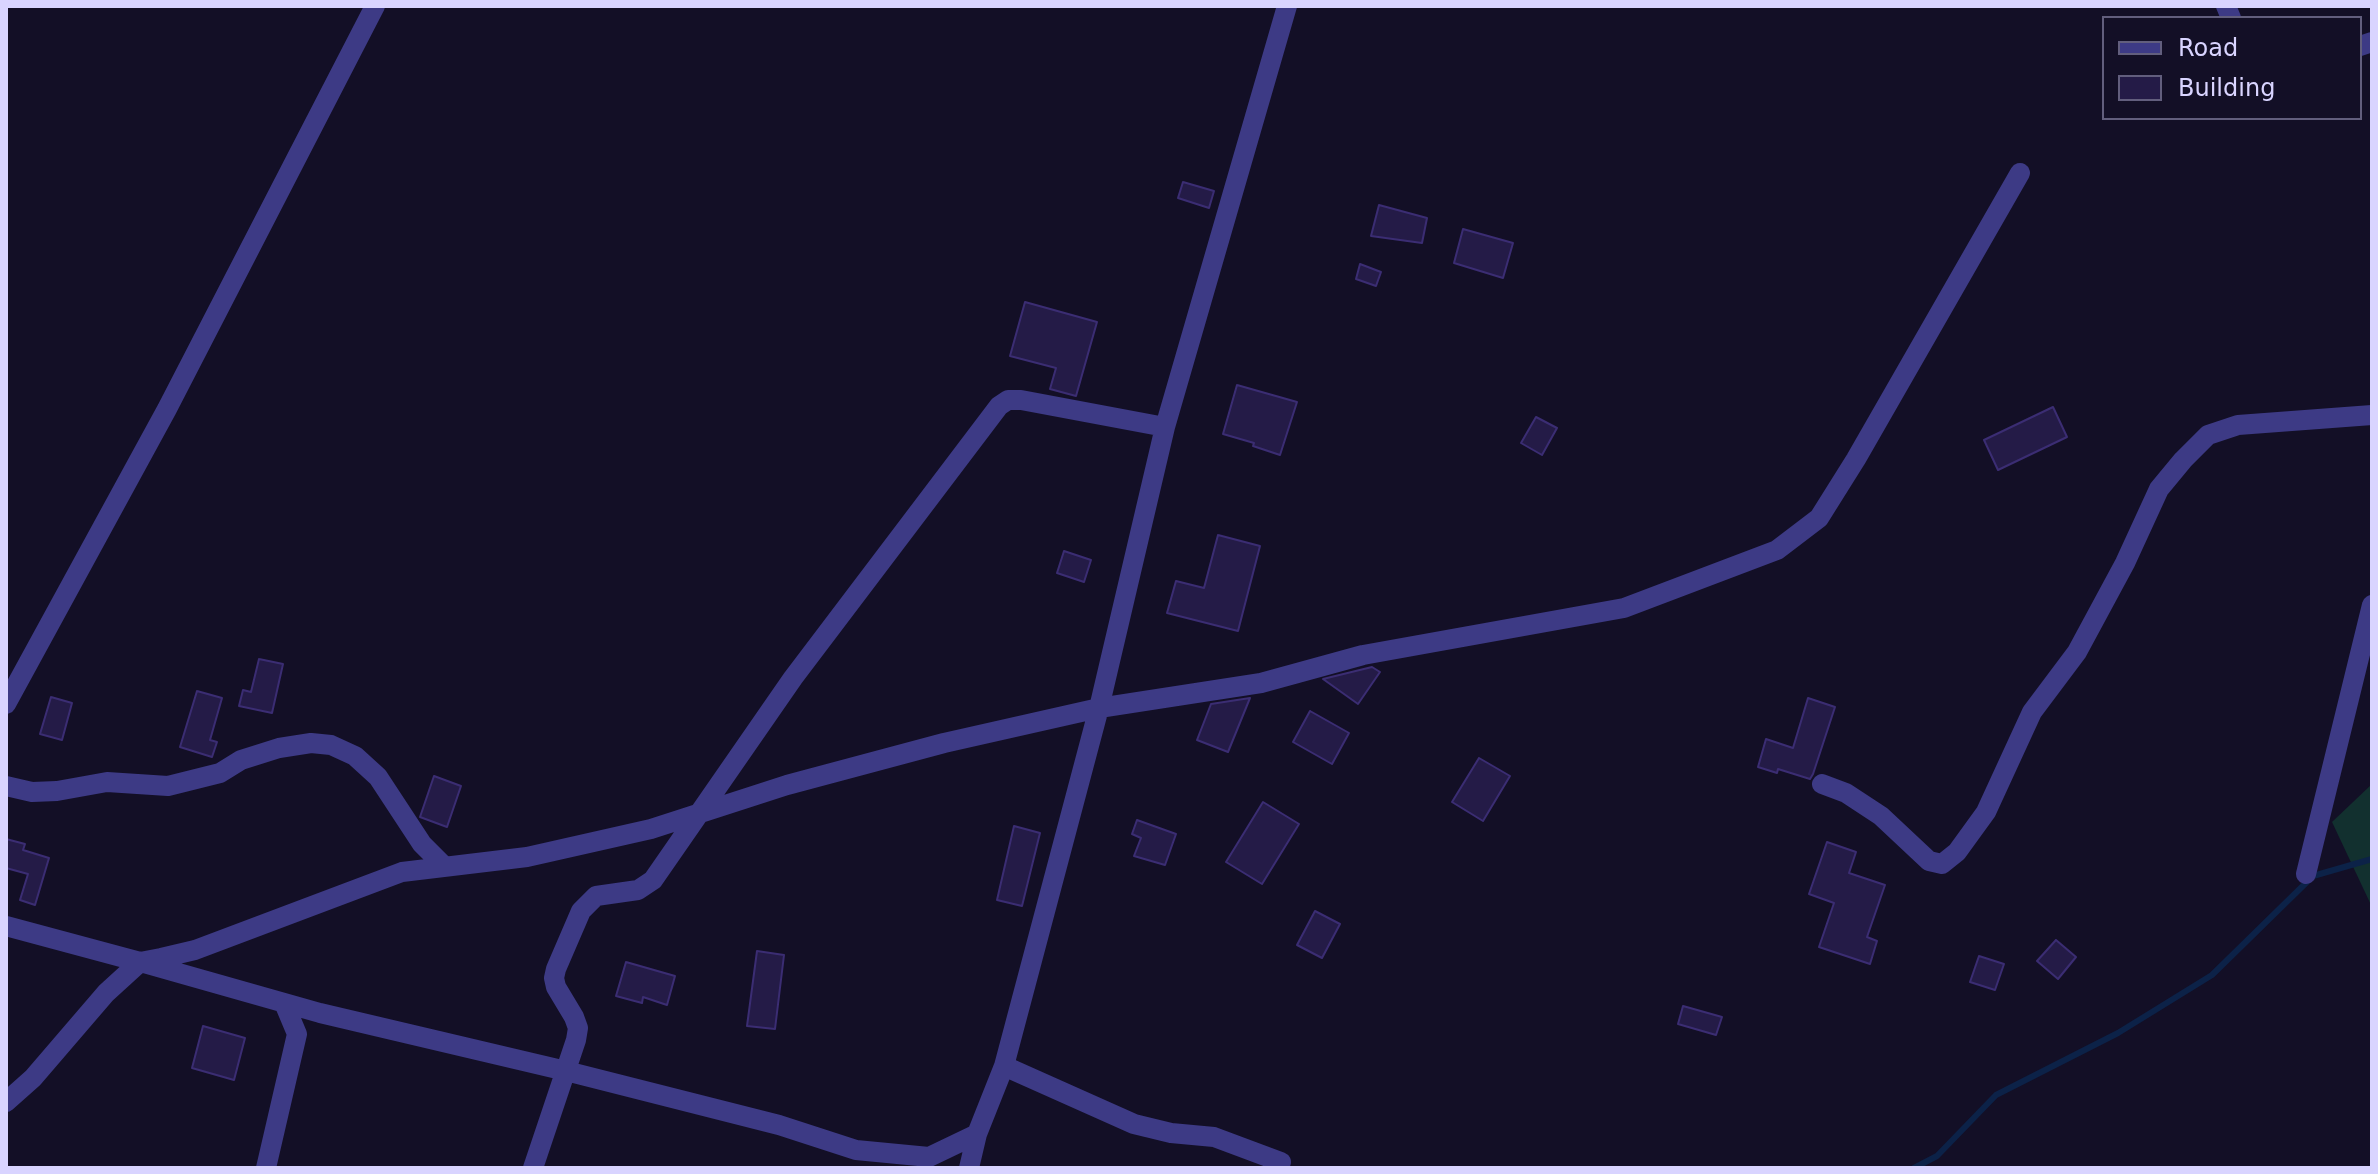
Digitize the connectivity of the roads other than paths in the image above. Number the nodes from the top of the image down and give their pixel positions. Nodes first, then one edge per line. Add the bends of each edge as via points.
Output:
1 (375, 6) edge
2 (1287, 6) edge
3 (2020, 173) dead end
4 (2372, 415) edge
5 (1165, 427) junction
6 (2372, 605) edge
7 (6, 704) edge
8 (1099, 708) junction
9 (1822, 784) dead end
10 (6, 786) edge
11 (697, 813) junction
12 (445, 867) junction
13 (2306, 874) dead end
14 (6, 926) edge
15 (140, 962) junction
16 (284, 1003) junction
17 (320, 1013) junction
18 (297, 1034) junction
19 (1004, 1066) junction
20 (566, 1071) junction
21 (6, 1102) edge
22 (977, 1134) junction
23 (1281, 1162) dead end
24 (266, 1168) edge
25 (533, 1168) edge
26 (969, 1168) edge

1 - 7 street via 167,409
2 - 5 street
3 - 8 street via 1819,518 1777,550 1624,608 1363,655 1261,683
4 - 9 street via 2238,425 2208,435 2183,460 2159,489 2077,652 2032,712 1986,812 1942,864 1929,861 1881,816
5 - 8 street
5 - 11 street via 1021,400 999,406
6 - 13 street
8 - 11 street via 944,743
8 - 19 street
10 - 12 street via 32,792 107,782 168,786 220,773 279,748 331,745 355,756 378,777 422,844
11 - 12 street via 527,857
11 - 20 street via 646,886 596,896 581,911 554,978 578,1028
12 - 15 street via 402,872 195,950
14 - 15 street
15 - 16 street
15 - 21 street
16 - 17 street
16 - 18 street
17 - 18 street
17 - 20 street
18 - 24 street
19 - 22 street
19 - 23 street via 1134,1124 1214,1137
20 - 22 street via 856,1150 929,1157
20 - 25 street
22 - 26 street

